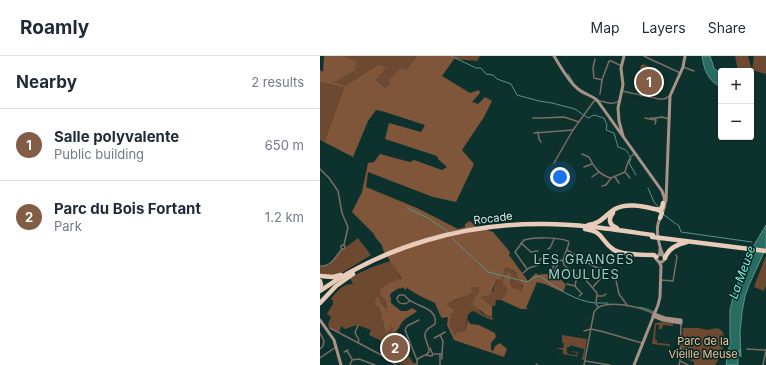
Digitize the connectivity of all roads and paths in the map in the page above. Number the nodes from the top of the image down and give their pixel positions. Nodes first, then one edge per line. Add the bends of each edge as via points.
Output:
1 (554, 56) edge
2 (624, 56) edge
3 (644, 56) edge
4 (684, 56) edge
5 (595, 59) dead end
6 (622, 66) junction
7 (683, 67) junction
8 (694, 71) dead end
9 (680, 74) junction
10 (602, 80) junction
11 (650, 89) dead end
12 (622, 91) junction
13 (600, 94) dead end
14 (641, 96) junction
15 (670, 96) junction
16 (597, 100) junction
17 (619, 101) junction
18 (533, 118) dead end
19 (645, 118) dead end
20 (656, 119) junction
21 (669, 119) junction
22 (579, 122) junction
23 (655, 124) dead end
24 (573, 130) junction
25 (534, 132) dead end
26 (538, 132) junction
27 (623, 138) junction
28 (541, 142) dead end
29 (635, 153) junction
30 (582, 154) dead end
31 (554, 163) dead end
32 (592, 164) junction
33 (584, 168) dead end
34 (320, 169) edge
35 (599, 172) junction
36 (625, 172) junction
37 (592, 177) dead end
38 (615, 177) junction
39 (610, 178) junction
40 (630, 178) dead end
41 (619, 183) dead end
42 (602, 186) dead end
43 (663, 205) junction
44 (659, 219) joint
45 (580, 226) junction
46 (571, 227) junction
47 (630, 232) junction
48 (652, 236) junction
49 (661, 237) junction
50 (554, 239) junction
51 (696, 242) junction
52 (521, 243) junction
53 (744, 247) junction
54 (548, 249) dead end
55 (567, 250) junction
56 (766, 250) edge
57 (538, 251) dead end
58 (676, 255) dead end
59 (661, 258) junction
60 (556, 259) junction
61 (559, 260) junction
62 (562, 261) junction
63 (320, 266) edge
64 (361, 267) junction
65 (600, 268) junction
66 (527, 269) junction
67 (523, 273) dead end
68 (353, 274) junction
69 (320, 276) edge
70 (577, 276) junction
71 (660, 280) junction
72 (320, 281) edge
73 (567, 284) dead end
74 (575, 286) junction
75 (592, 287) junction
76 (320, 290) edge
77 (320, 294) edge
78 (606, 294) dead end
79 (580, 296) dead end
80 (597, 296) junction
81 (410, 301) junction
82 (320, 303) edge
83 (627, 305) junction
84 (598, 307) junction
85 (655, 316) junction
86 (320, 320) edge
87 (419, 320) dead end
88 (681, 321) joint
89 (358, 325) dead end
90 (330, 328) dead end
91 (591, 329) junction
92 (584, 331) dead end
93 (446, 332) dead end
94 (320, 333) edge
95 (440, 335) junction
96 (434, 338) dead end
97 (358, 342) junction
98 (644, 343) junction
99 (429, 346) junction
100 (334, 348) junction
101 (320, 349) edge
102 (747, 349) dead end
103 (766, 350) edge
104 (346, 351) dead end
105 (434, 354) junction
106 (441, 354) junction
107 (426, 355) junction
108 (320, 358) edge
109 (442, 359) dead end
110 (353, 360) junction
111 (417, 360) junction
112 (585, 361) junction
113 (680, 361) junction
114 (342, 365) edge
115 (350, 365) edge
116 (375, 365) edge
117 (395, 365) edge
118 (417, 365) edge
119 (440, 365) edge
120 (584, 365) edge
121 (610, 365) edge
122 (635, 365) edge
123 (679, 365) edge
124 (688, 365) edge
125 (763, 365) edge

1 - 16 main road via 576,88
2 - 6 main road
3 - 9 street
4 - 7 main road
5 - 10 street via 594,78
6 - 10 street via 610,61
6 - 12 main road
7 - 8 street
7 - 9 main road
9 - 15 main road
10 - 13 street
11 - 14 street via 644,87
12 - 14 street
12 - 17 main road
14 - 15 street via 664,99
15 - 21 main road
16 - 17 street via 612,104
16 - 22 street
16 - 27 main road
17 - 27 main road via 618,115
18 - 22 street via 564,117
19 - 20 street
20 - 21 street
20 - 23 street
21 - 43 main road
22 - 24 street
24 - 26 street
24 - 31 street
25 - 26 street
26 - 28 street
27 - 29 main road
29 - 36 street via 626,165
29 - 43 main road via 657,185
30 - 32 street via 589,157
32 - 33 street
32 - 35 street
34 - 63 street via 330,178 338,191 342,213 348,227 344,248 328,265
35 - 37 street
35 - 39 street
36 - 38 street
36 - 40 street
38 - 39 street
38 - 41 street
39 - 42 street via 606,185
43 - 44 highway
43 - 45 highway via 622,206 599,222
43 - 47 highway via 629,207 614,212 610,220 611,225
44 - 59 main road
45 - 47 highway, Rocade
45 - 64 highway, Rocade via 515,224 466,231 407,247
46 - 48 highway
46 - 59 highway via 598,232 617,251
46 - 68 highway via 491,229 446,238 383,259
47 - 48 highway, Rocade
48 - 49 highway, bridge
49 - 51 highway
49 - 53 highway
50 - 52 street via 526,239
50 - 54 street
50 - 55 street via 568,241
51 - 53 highway
51 - 59 highway via 680,244
52 - 57 street via 532,252
52 - 66 street via 515,252
53 - 56 highway
55 - 62 street
55 - 65 street
58 - 71 street via 673,281
59 - 71 main road
60 - 61 street
60 - 61 street via 552,275
60 - 66 street via 540,259 538,265
61 - 62 street
62 - 70 street
64 - 69 highway via 340,276
64 - 76 highway, Rocade
65 - 75 street via 600,279
65 - 83 street via 614,271 619,294
66 - 67 street
68 - 77 highway
68 - 82 highway via 336,286
70 - 74 street
70 - 75 street via 584,278
71 - 85 main road via 661,296
72 - 76 highway
73 - 74 street
74 - 79 street via 582,294
75 - 80 street
78 - 80 street
80 - 84 street
81 - 81 street via 404,295 397,298 400,303
81 - 99 street via 427,308 435,319 435,324 425,334
83 - 84 street
83 - 85 street via 648,311
84 - 91 street via 594,312
85 - 88 main road via 663,320
85 - 98 main road
86 - 100 main road via 330,333 335,343
87 - 111 street via 406,326 405,330
88 - 113 street
89 - 97 street via 355,334
90 - 97 street
91 - 92 street
91 - 98 street
91 - 112 street
93 - 95 street
94 - 101 street via 324,341
95 - 96 street
95 - 106 street via 443,341
97 - 117 street via 385,356
98 - 122 main road
99 - 105 street
99 - 107 street
100 - 108 street
100 - 114 main road via 338,351
102 - 103 street
103 - 125 street
104 - 110 street
105 - 106 street
105 - 107 street
106 - 109 street
106 - 119 street
107 - 111 street
110 - 115 street
110 - 116 street via 359,359
111 - 118 street
112 - 120 street
112 - 121 street
113 - 123 street
113 - 124 street

